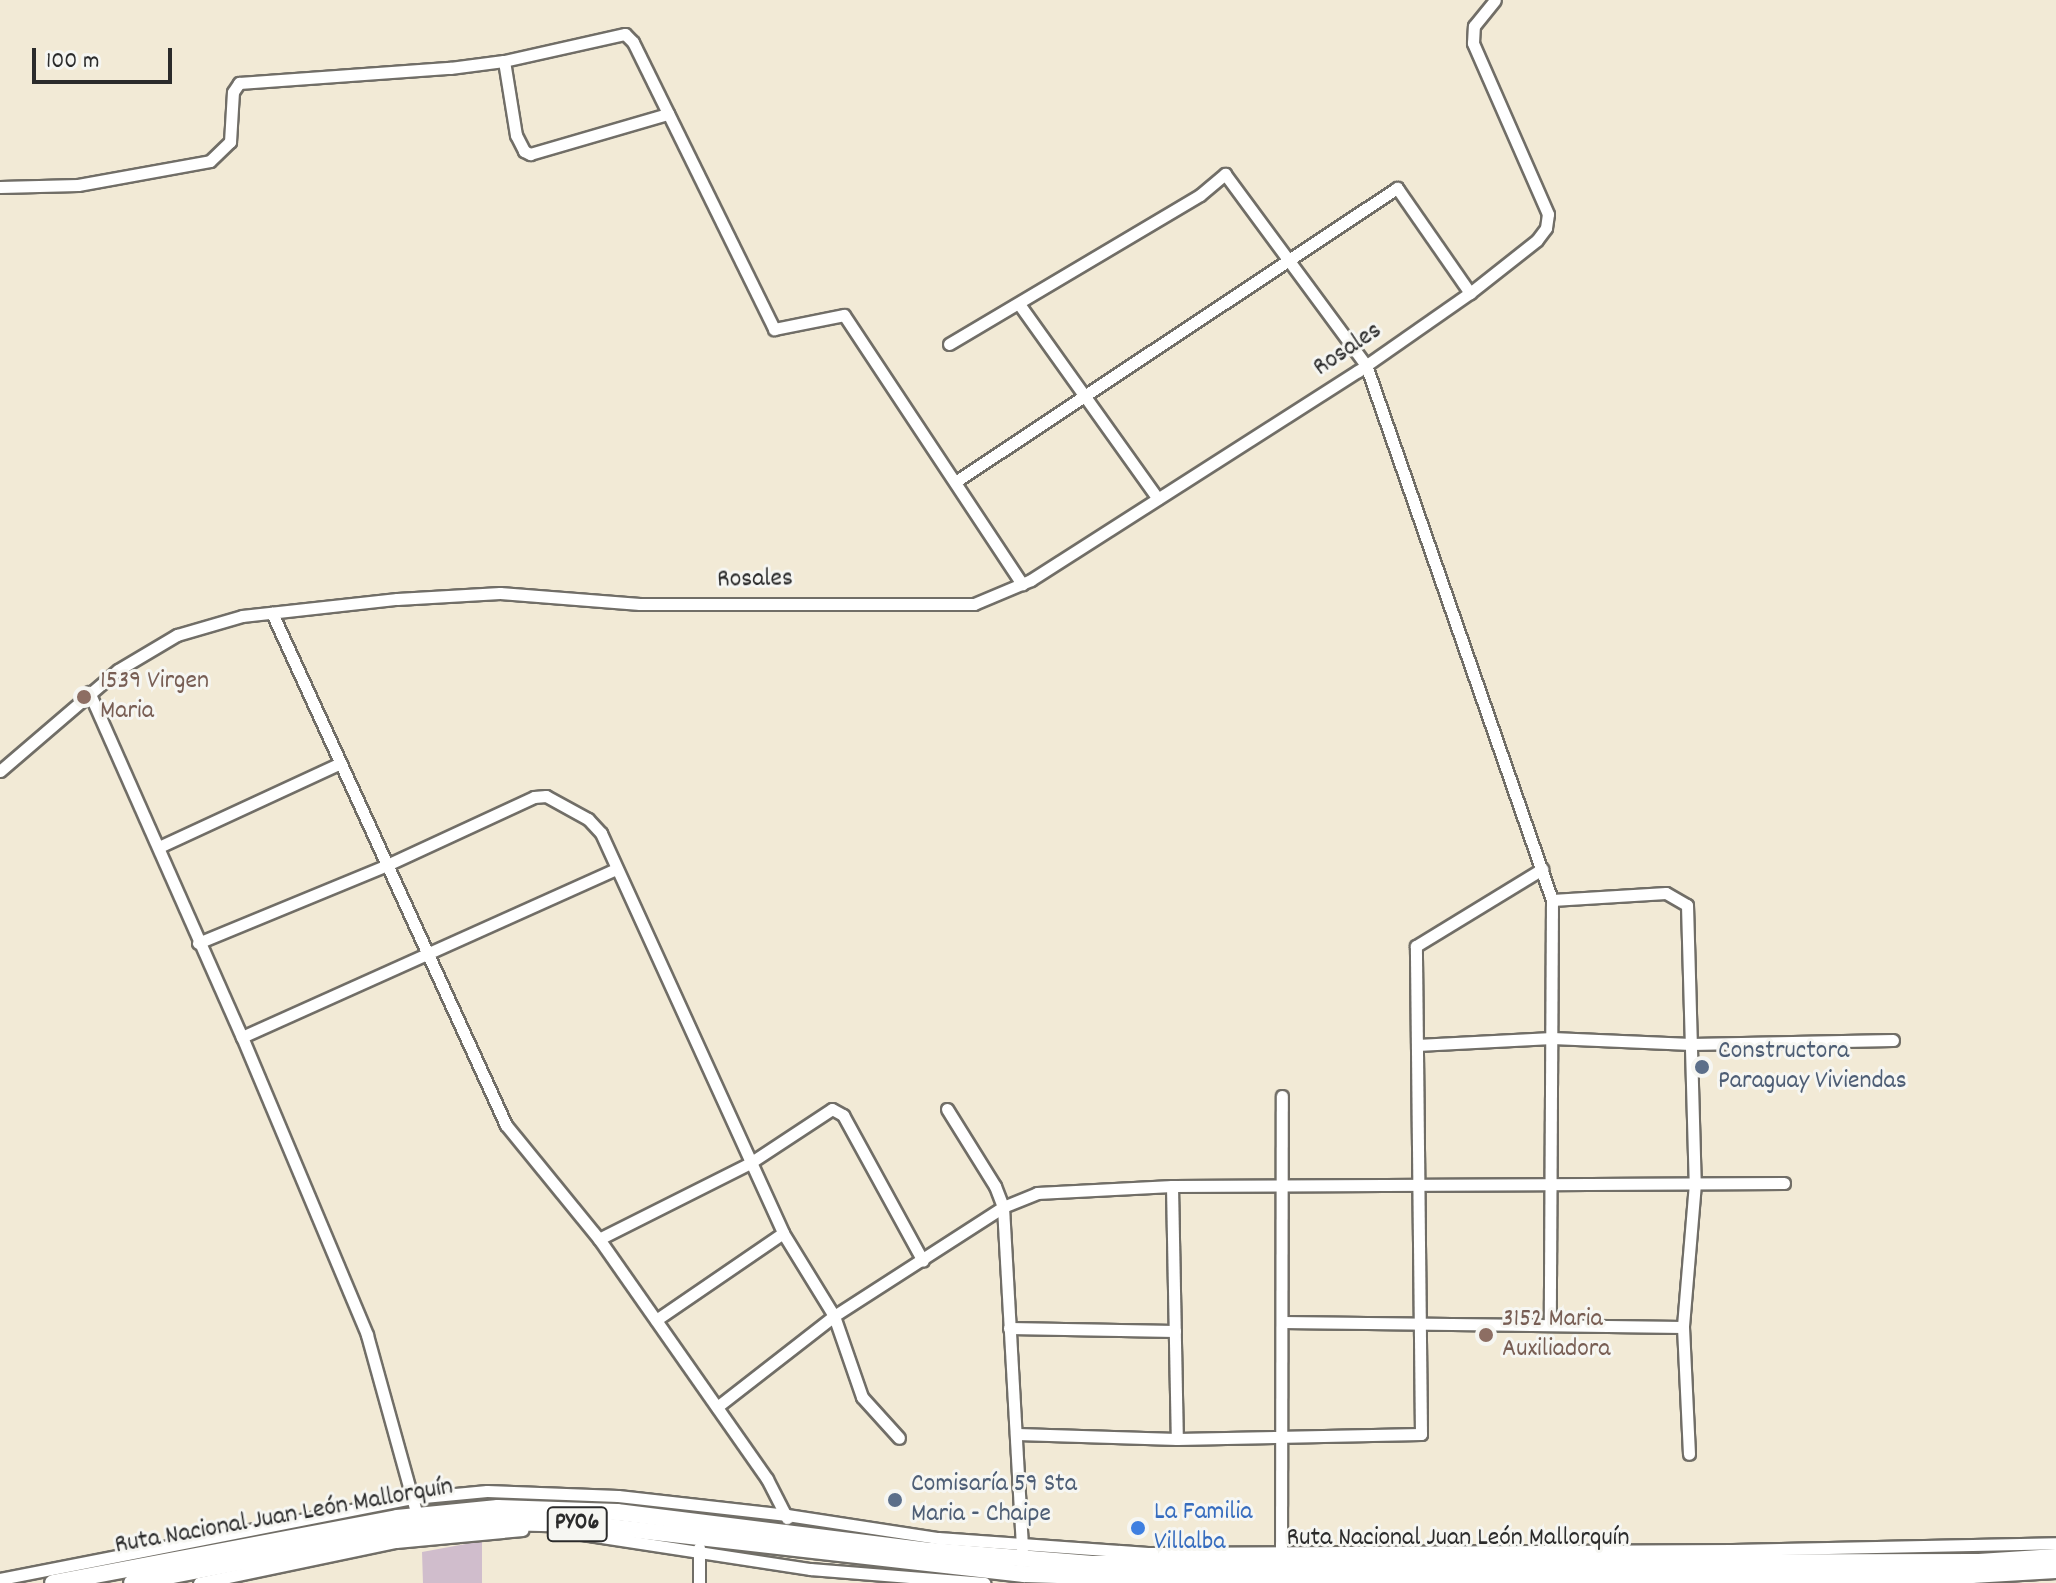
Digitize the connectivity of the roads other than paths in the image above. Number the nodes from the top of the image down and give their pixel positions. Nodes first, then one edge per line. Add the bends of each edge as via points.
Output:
1 (1495, 0) edge
2 (504, 61) junction
3 (668, 114) junction
4 (0, 187) edge
5 (1289, 261) junction
6 (1470, 293) junction
7 (1019, 304) junction
8 (949, 344) dead end
9 (1366, 365) junction
10 (1085, 394) junction
11 (955, 482) junction
12 (1158, 499) junction
13 (1022, 584) junction
14 (272, 613) junction
15 (89, 692) junction
16 (341, 763) junction
17 (0, 771) edge
18 (159, 847) junction
19 (387, 865) junction
20 (616, 869) junction
21 (1542, 869) junction
22 (1552, 900) junction
23 (198, 943) junction
24 (428, 953) junction
25 (242, 1037) junction
26 (1552, 1038) junction
27 (1893, 1040) dead end
28 (1691, 1044) junction
29 (1417, 1045) junction
30 (1282, 1096) dead end
31 (947, 1109) dead end
32 (750, 1163) junction
33 (1695, 1183) junction
34 (1784, 1183) dead end
35 (1552, 1184) junction
36 (1419, 1185) junction
37 (1172, 1186) junction
38 (1284, 1186) junction
39 (1003, 1207) junction
40 (783, 1233) junction
41 (599, 1239) junction
42 (923, 1261) junction
43 (834, 1316) junction
44 (656, 1320) junction
45 (1282, 1322) junction
46 (1422, 1323) junction
47 (1550, 1324) junction
48 (1683, 1327) junction
49 (1009, 1328) junction
50 (1175, 1331) junction
51 (717, 1407) junction
52 (1017, 1434) junction
53 (1283, 1437) junction
54 (899, 1438) dead end
55 (1177, 1439) junction
56 (1689, 1454) dead end
57 (415, 1506) junction
58 (638, 1515) junction
59 (788, 1524) junction
60 (811, 1536) junction
61 (699, 1542) junction
62 (2054, 1564) edge
63 (1024, 1565) edge
64 (1281, 1565) junction
65 (0, 1579) edge
66 (53, 1583) edge
67 (132, 1583) edge
68 (199, 1583) edge
69 (699, 1583) edge
70 (984, 1583) edge

1 - 6 street, Rosales via 1474,26 1473,43 1548,214 1537,240
2 - 3 street via 625,34
2 - 3 street via 516,135 530,154
2 - 4 street via 239,83 233,92 230,142 210,161 78,185
3 - 11 street via 774,329 844,315
5 - 6 street via 1397,188
5 - 7 street via 1225,174 1200,195
5 - 9 street
5 - 10 street
6 - 9 street, Rosales
7 - 8 street
7 - 10 street
9 - 12 street, Rosales
9 - 21 street
10 - 11 street
10 - 12 street
11 - 13 street
12 - 13 street, Rosales
13 - 14 street, Rosales via 974,604 640,604 500,593
14 - 15 street, Rosales via 177,635
14 - 16 street
15 - 17 street, Rosales
15 - 18 street
16 - 18 street
16 - 19 street
18 - 23 street
19 - 20 street via 546,796 595,825
19 - 23 street
19 - 24 street
20 - 24 street
20 - 32 street
21 - 22 street
21 - 29 street via 1416,946
22 - 26 street
22 - 28 street via 1666,893 1687,905
23 - 25 street
24 - 25 street
24 - 41 street via 506,1125
25 - 57 street via 367,1335
26 - 28 street
26 - 29 street
26 - 35 street
27 - 28 street
28 - 33 street
29 - 36 street
30 - 38 street
31 - 39 street
32 - 40 street
32 - 41 street
32 - 42 street via 827,1111 839,1111
33 - 34 street
33 - 35 street
33 - 48 street
35 - 36 street
35 - 47 street
36 - 38 street
36 - 46 street
37 - 38 street
37 - 39 street via 1037,1193
37 - 50 street
38 - 45 street
39 - 42 street
39 - 49 street
40 - 43 street
40 - 44 street
41 - 44 street
42 - 43 street
43 - 51 street
43 - 54 street via 862,1397
44 - 51 street
45 - 46 street
45 - 53 street
46 - 47 street
46 - 53 street via 1421,1434
47 - 48 street
48 - 56 street
49 - 50 street
49 - 52 street
50 - 55 street
51 - 59 street
52 - 55 street
52 - 63 street
53 - 55 street
53 - 64 street
57 - 58 highway, Ruta Nacional Juan León Mallorquín / PY06
57 - 59 street via 526,1491 618,1496
57 - 65 street
57 - 66 highway, Ruta Nacional Juan León Mallorquín / PY06
58 - 59 highway, Ruta Nacional Juan León Mallorquín / PY06
58 - 61 street
59 - 60 highway, Ruta Nacional Juan León Mallorquín / PY06
59 - 63 street via 938,1538
60 - 61 street via 791,1541 704,1531
60 - 63 highway, Ruta Nacional Juan León Mallorquín / PY06
61 - 63 highway, Ruta Nacional Juan León Mallorquín / PY06
61 - 67 highway, Ruta Nacional Juan León Mallorquín / PY06 via 584,1524 463,1524 400,1531
61 - 68 street via 548,1530 477,1532 396,1542
61 - 69 street
61 - 70 street via 810,1569
62 - 64 street via 1747,1550
62 - 64 highway, Ruta Nacional Juan León Mallorquín / PY06 via 1972,1575
63 - 64 highway, Ruta Nacional Juan León Mallorquín / PY06
63 - 64 street via 1147,1553

